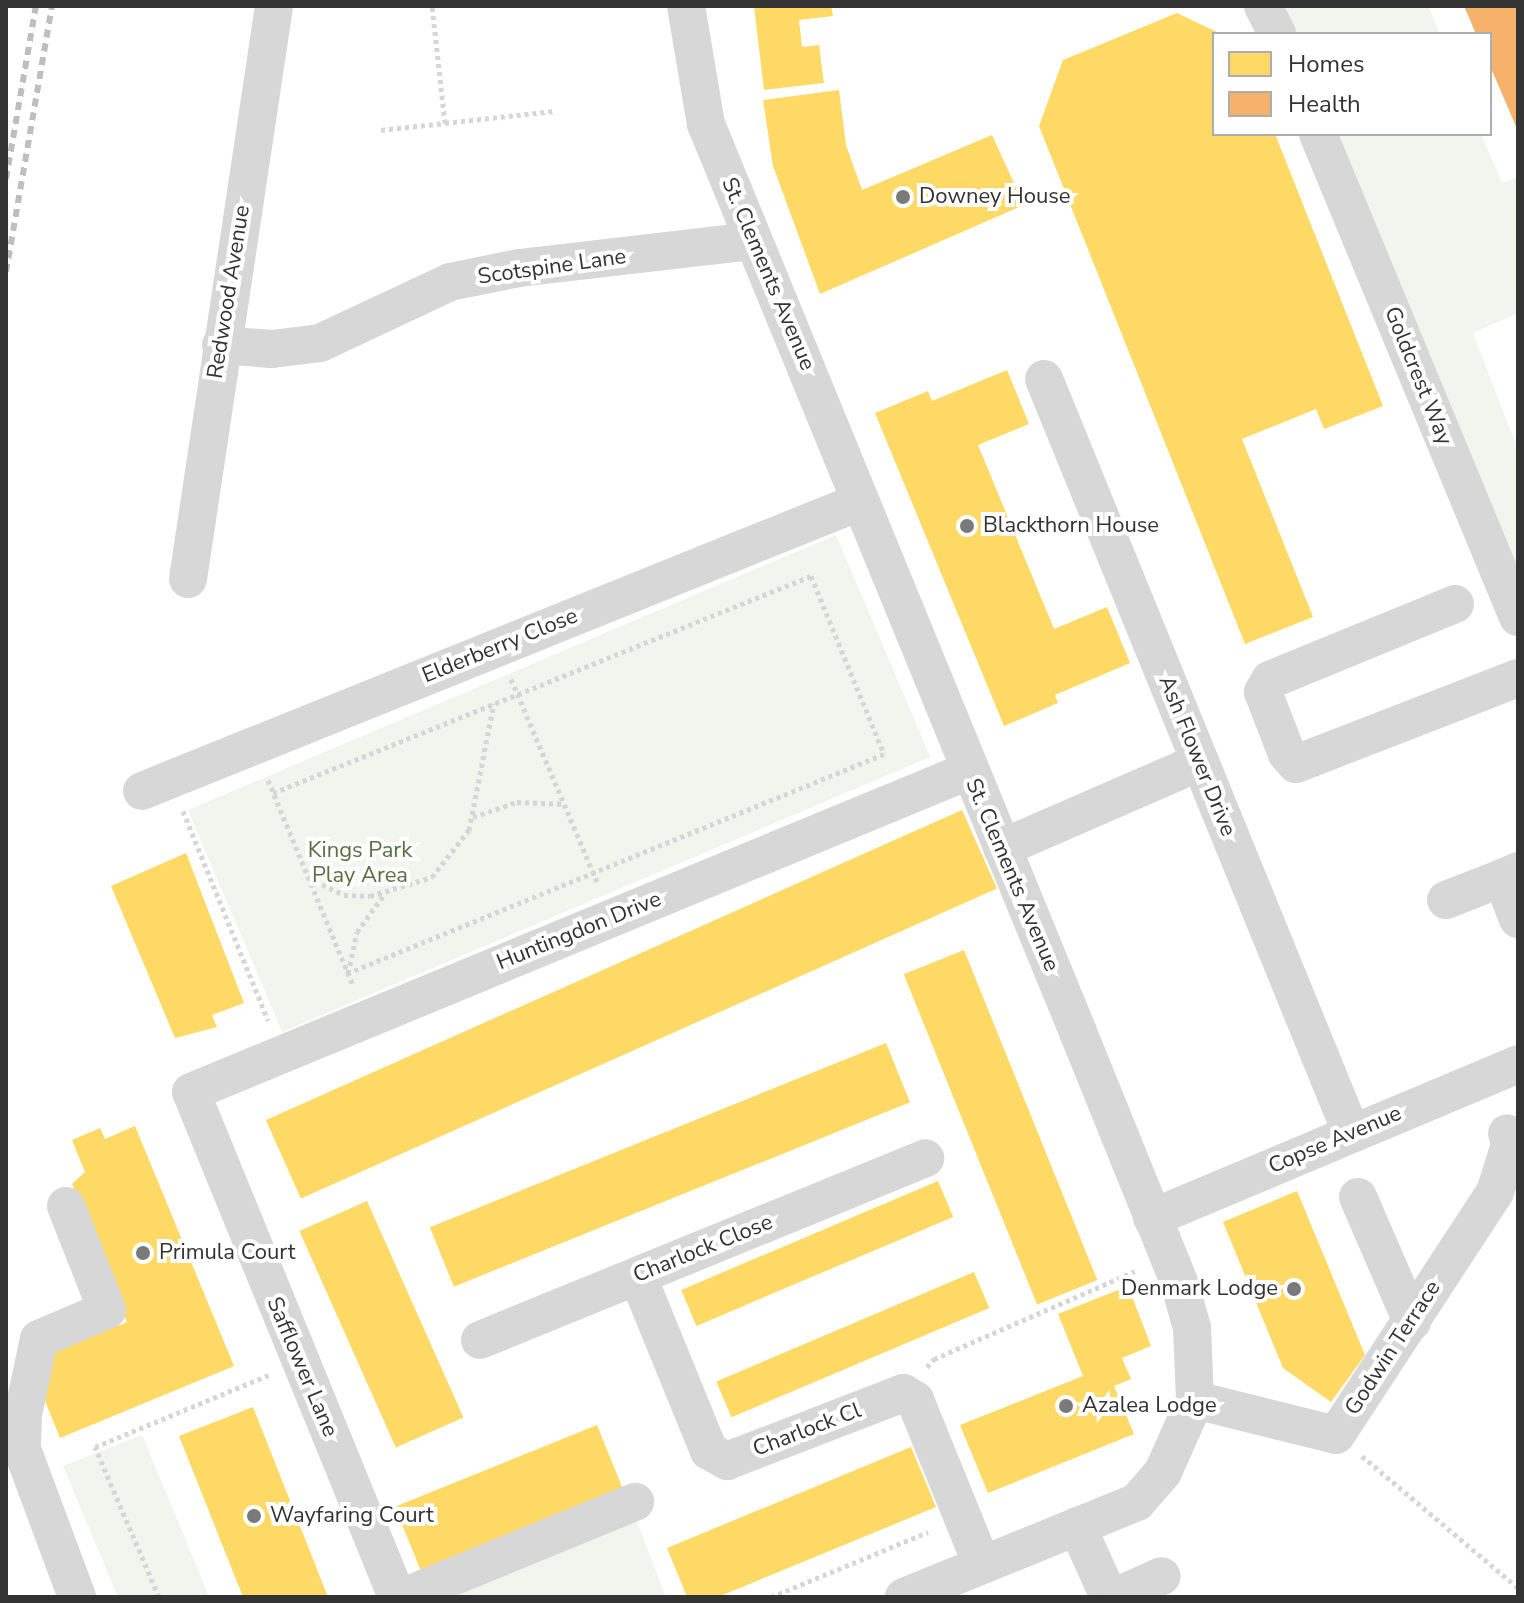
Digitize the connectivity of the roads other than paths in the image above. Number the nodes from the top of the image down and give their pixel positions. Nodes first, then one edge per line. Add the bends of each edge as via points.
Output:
1 (274, 6) edge
2 (686, 6) edge
3 (1263, 6) edge
4 (1276, 32) edge
5 (1319, 136) edge
6 (753, 241) junction
7 (221, 345) junction
8 (1044, 379) dead end
9 (859, 502) junction
10 (188, 579) dead end
11 (1455, 604) dead end
12 (1518, 617) edge
13 (1518, 678) edge
14 (1200, 762) junction
15 (968, 771) junction
16 (156, 785) road end
17 (1002, 848) junction
18 (1510, 874) edge
19 (1446, 900) dead end
20 (1518, 919) edge
21 (1518, 1064) edge
22 (191, 1092) joint
23 (1351, 1132) junction
24 (1507, 1133) dead end
25 (925, 1158) dead end
26 (1358, 1197) dead end
27 (66, 1206) dead end
28 (1152, 1218) junction
29 (638, 1277) junction
30 (1412, 1322) junction
31 (480, 1340) dead end
32 (1195, 1400) junction
33 (635, 1502) dead end
34 (1077, 1526) junction
35 (982, 1565) junction
36 (1162, 1576) dead end
37 (77, 1597) edge
38 (400, 1597) edge
39 (904, 1597) edge
40 (1112, 1597) edge

1 - 7 street, Redwood Avenue
2 - 6 street, St. Clements Avenue via 706,124
3 - 4 street
5 - 12 street, Goldcrest Way
6 - 7 street, Scotspine Lane via 519,268 450,282 320,343 272,349
6 - 9 street, St. Clements Avenue
7 - 10 street, Redwood Avenue
8 - 14 street, Ash Flower Drive
9 - 15 street, St. Clements Avenue
9 - 16 street, Elderberry Close
11 - 13 street via 1270,680 1263,692 1287,754 1296,764
14 - 17 street
14 - 23 street, Ash Flower Drive
15 - 17 street, St. Clements Avenue
15 - 22 street, Huntingdon Drive
17 - 28 street, St. Clements Avenue
18 - 19 street
18 - 20 street
21 - 23 street, Copse Avenue
22 - 38 street, Safflower Lane
23 - 28 street, Copse Avenue
24 - 30 street, Godwin Terrace via 1510,1145 1495,1192
25 - 29 street, Charlock Close
26 - 30 street
27 - 37 street via 107,1310 39,1339 23,1414 22,1449
28 - 32 street, St. Clements Avenue via 1192,1328
29 - 31 street, Charlock Close
29 - 35 street, Charlock Cl via 709,1451 727,1461 903,1393 915,1400
30 - 32 street, Godwin Terrace via 1336,1435
32 - 34 street, St. Clements Avenue via 1163,1472 1137,1502
33 - 38 street
34 - 35 street, St. Clements Avenue
34 - 40 street
35 - 39 street, St. Clements Avenue
36 - 40 street

